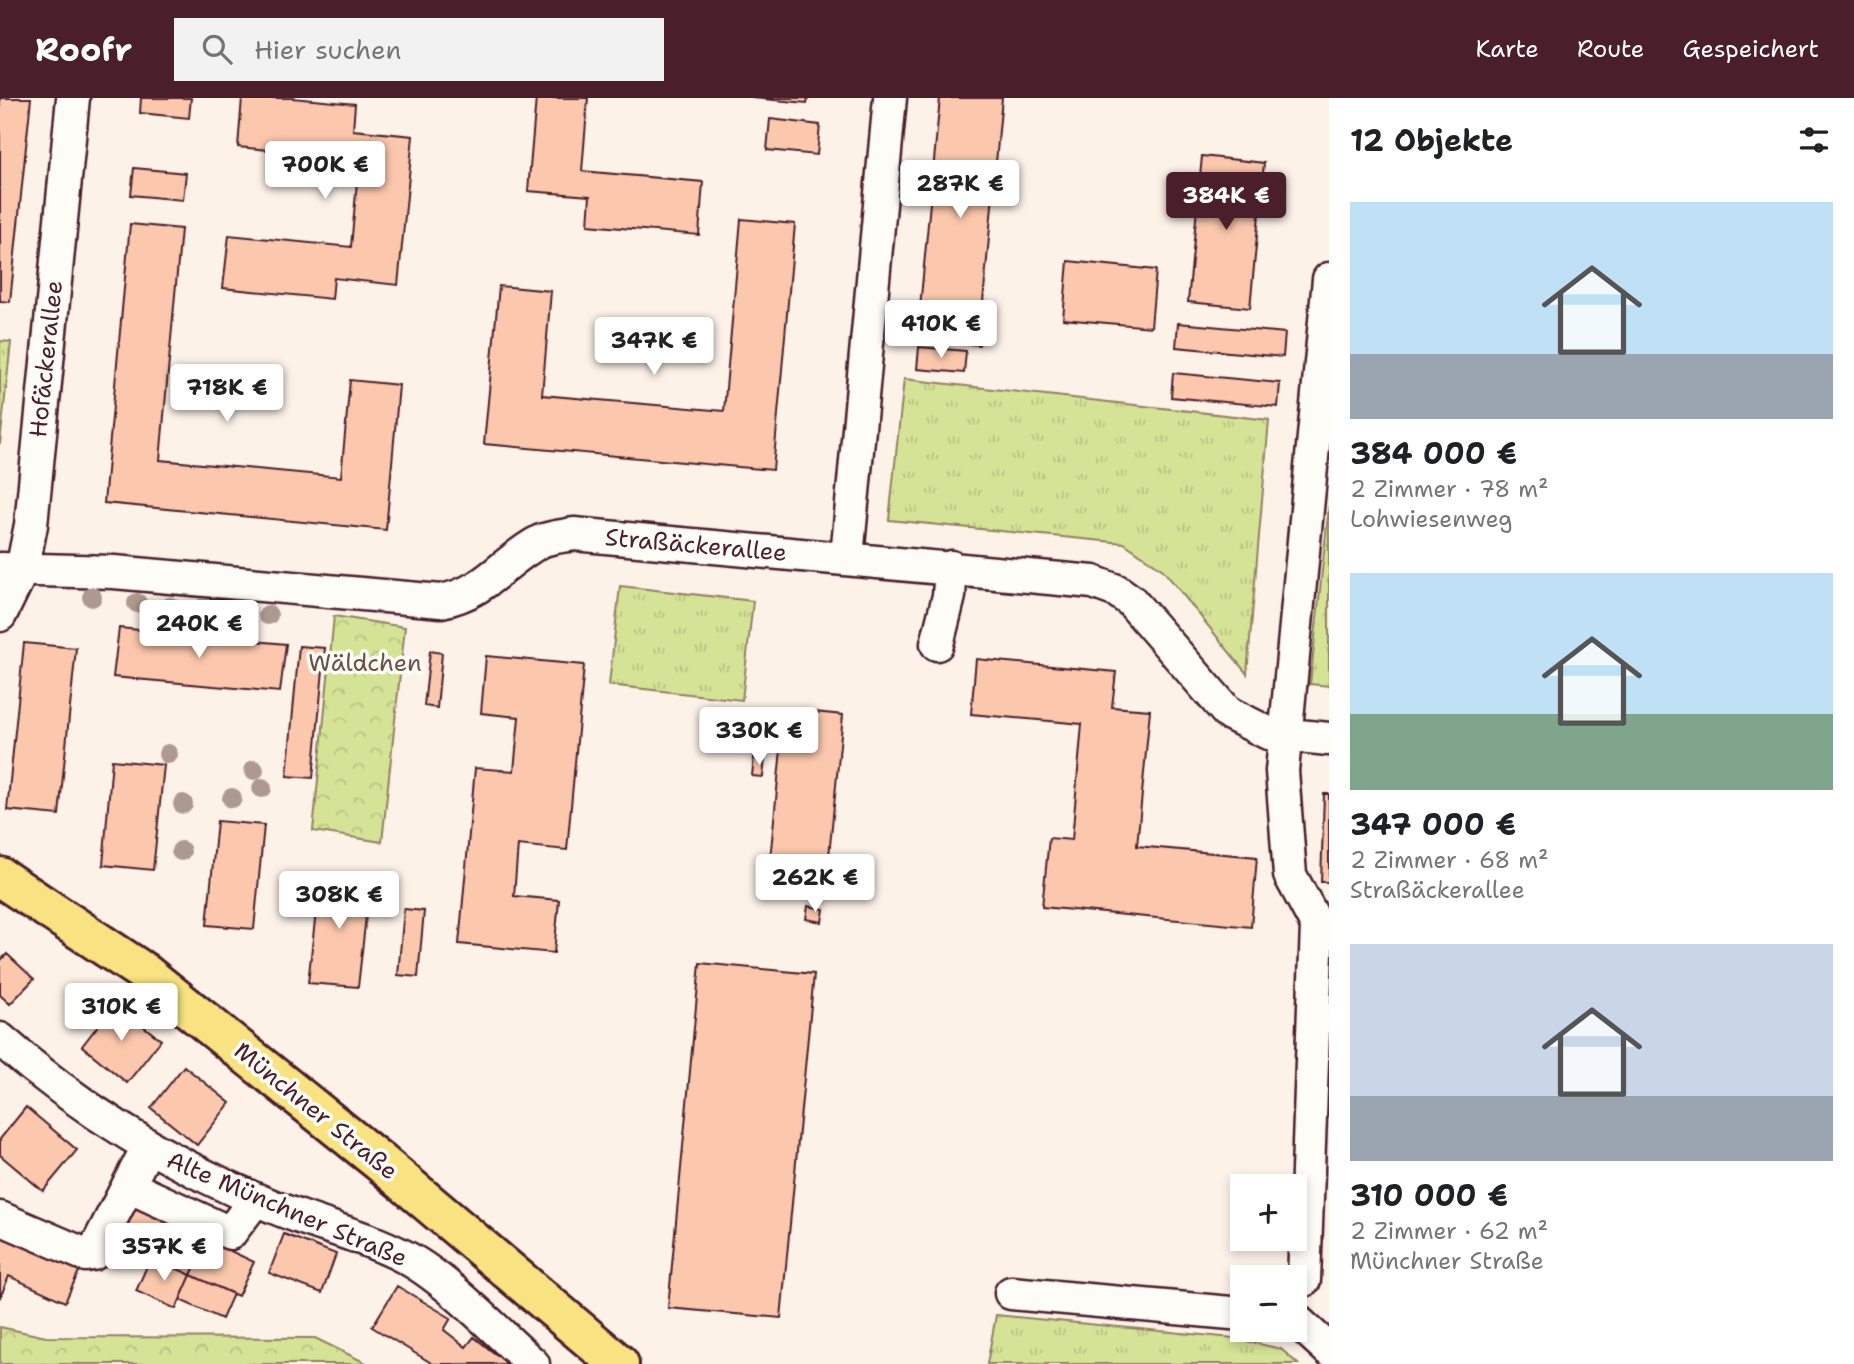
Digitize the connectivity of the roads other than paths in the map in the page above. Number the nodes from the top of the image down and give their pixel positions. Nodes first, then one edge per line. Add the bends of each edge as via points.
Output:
1 (73, 98) edge
2 (890, 98) edge
3 (1329, 279) edge
4 (847, 557) junction
5 (951, 567) junction
6 (11, 570) edge
7 (0, 615) edge
8 (937, 644) dead end
9 (1286, 736) junction
10 (1329, 739) edge
11 (0, 877) edge
12 (0, 1040) edge
13 (148, 1147) junction
14 (128, 1186) junction
15 (255, 1200) junction
16 (0, 1218) edge
17 (1305, 1265) edge
18 (1011, 1293) dead end
19 (1329, 1311) edge
20 (1230, 1313) edge
21 (1307, 1316) edge
22 (1307, 1329) edge
23 (1329, 1350) edge
24 (533, 1364) edge
25 (619, 1364) edge

1 - 6 street, Hofäckerallee via 31,525
2 - 4 street
3 - 9 street
4 - 5 street, Straßäckerallee
4 - 6 street, Straßäckerallee via 573,534 543,540 478,589 442,601 114,572
5 - 8 street
5 - 9 street, Straßäckerallee via 1093,582 1117,591 1131,601 1228,713 1251,727
6 - 7 street, Hofäckerallee
9 - 10 street, Straßäckerallee
9 - 17 street via 1282,771 1290,875 1317,925
11 - 25 main road, Münchner Straße via 142,971 380,1162
12 - 13 street, Alte Münchner Straße via 45,1079
13 - 14 street
13 - 15 street, Alte Münchner Straße
14 - 15 street via 230,1233
14 - 16 street via 93,1254
15 - 24 street, Alte Münchner Straße via 403,1256 432,1275
18 - 20 street
19 - 21 street
22 - 23 street

